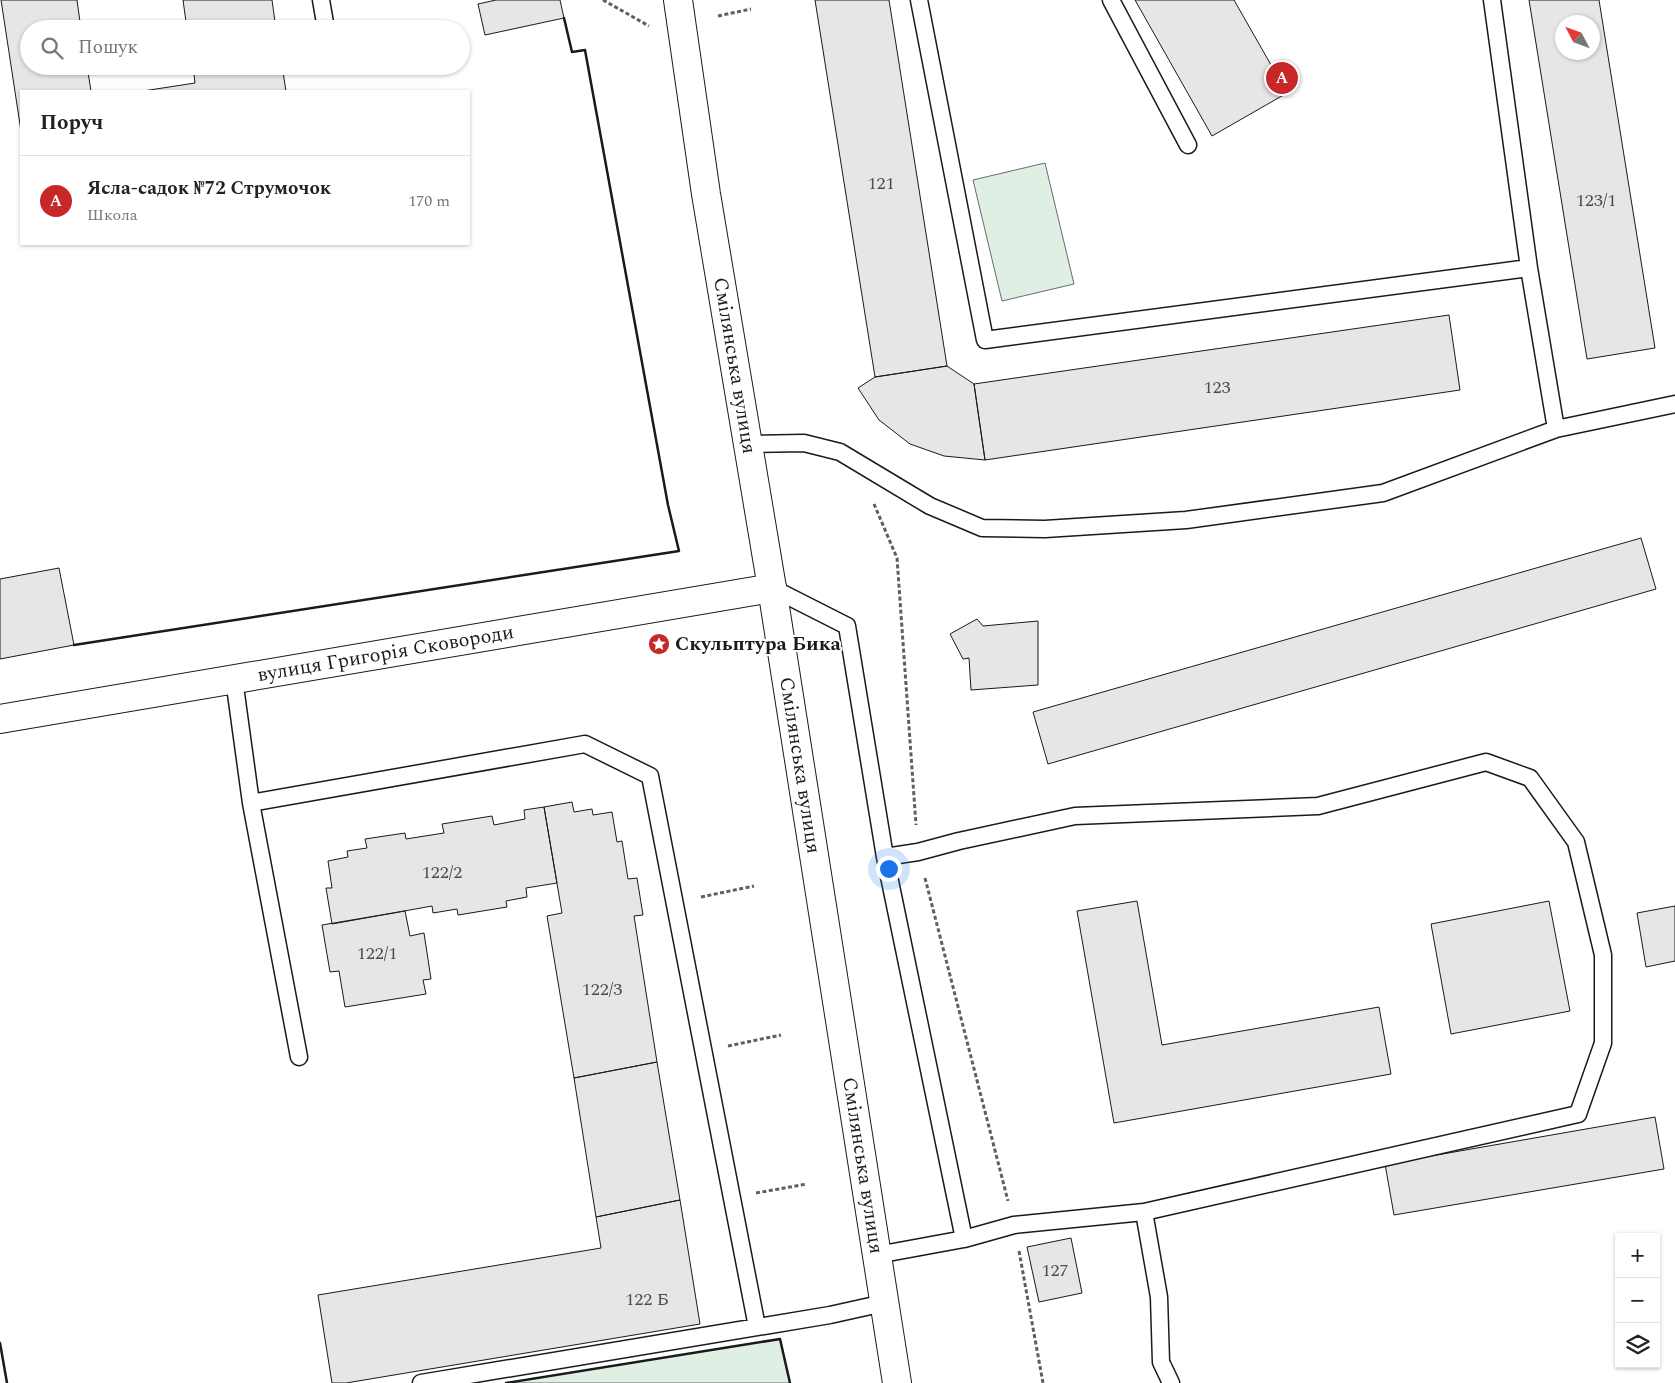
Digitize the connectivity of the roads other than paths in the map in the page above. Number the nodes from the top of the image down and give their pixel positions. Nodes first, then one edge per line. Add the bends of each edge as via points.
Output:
1 (321, 0) edge
2 (678, 0) edge
3 (918, 0) edge
4 (1111, 0) edge
5 (1492, 0) edge
6 (324, 20) edge
7 (1188, 144) dead end
8 (1529, 268) junction
9 (1675, 404) edge
10 (1556, 429) junction
11 (748, 444) junction
12 (772, 588) junction
13 (234, 679) junction
14 (0, 719) edge
15 (251, 803) junction
16 (885, 857) junction
17 (299, 1057) dead end
18 (1144, 1212) junction
19 (964, 1239) junction
20 (877, 1255) junction
21 (884, 1303) junction
22 (757, 1327) junction
23 (421, 1383) edge
24 (896, 1383) edge
25 (1171, 1383) edge

1 - 6 lane
2 - 11 main road, Смілянська вулиця via 706,194
3 - 8 lane via 985,340
4 - 7 lane
5 - 8 lane
8 - 10 lane
9 - 10 lane
10 - 11 lane via 1383,494 1186,520 1045,529 982,528 930,506 840,452 804,443
11 - 12 main road, Смілянська вулиця
12 - 13 main road, вулиця Григорія Сковороди
12 - 16 lane via 846,626
12 - 20 main road, Смілянська вулиця
13 - 14 main road, вулиця Григорія Сковороди
13 - 15 lane
15 - 17 lane
15 - 22 lane via 585,744 650,776
16 - 18 lane via 1074,816 1318,806 1486,762 1530,778 1576,842 1603,955 1603,1043 1578,1114
16 - 19 lane
18 - 19 lane via 1014,1225
18 - 25 lane via 1159,1297 1161,1362
19 - 20 lane
20 - 21 main road, Смілянська вулиця
21 - 22 lane
21 - 24 main road, Смілянська вулиця
22 - 23 lane

